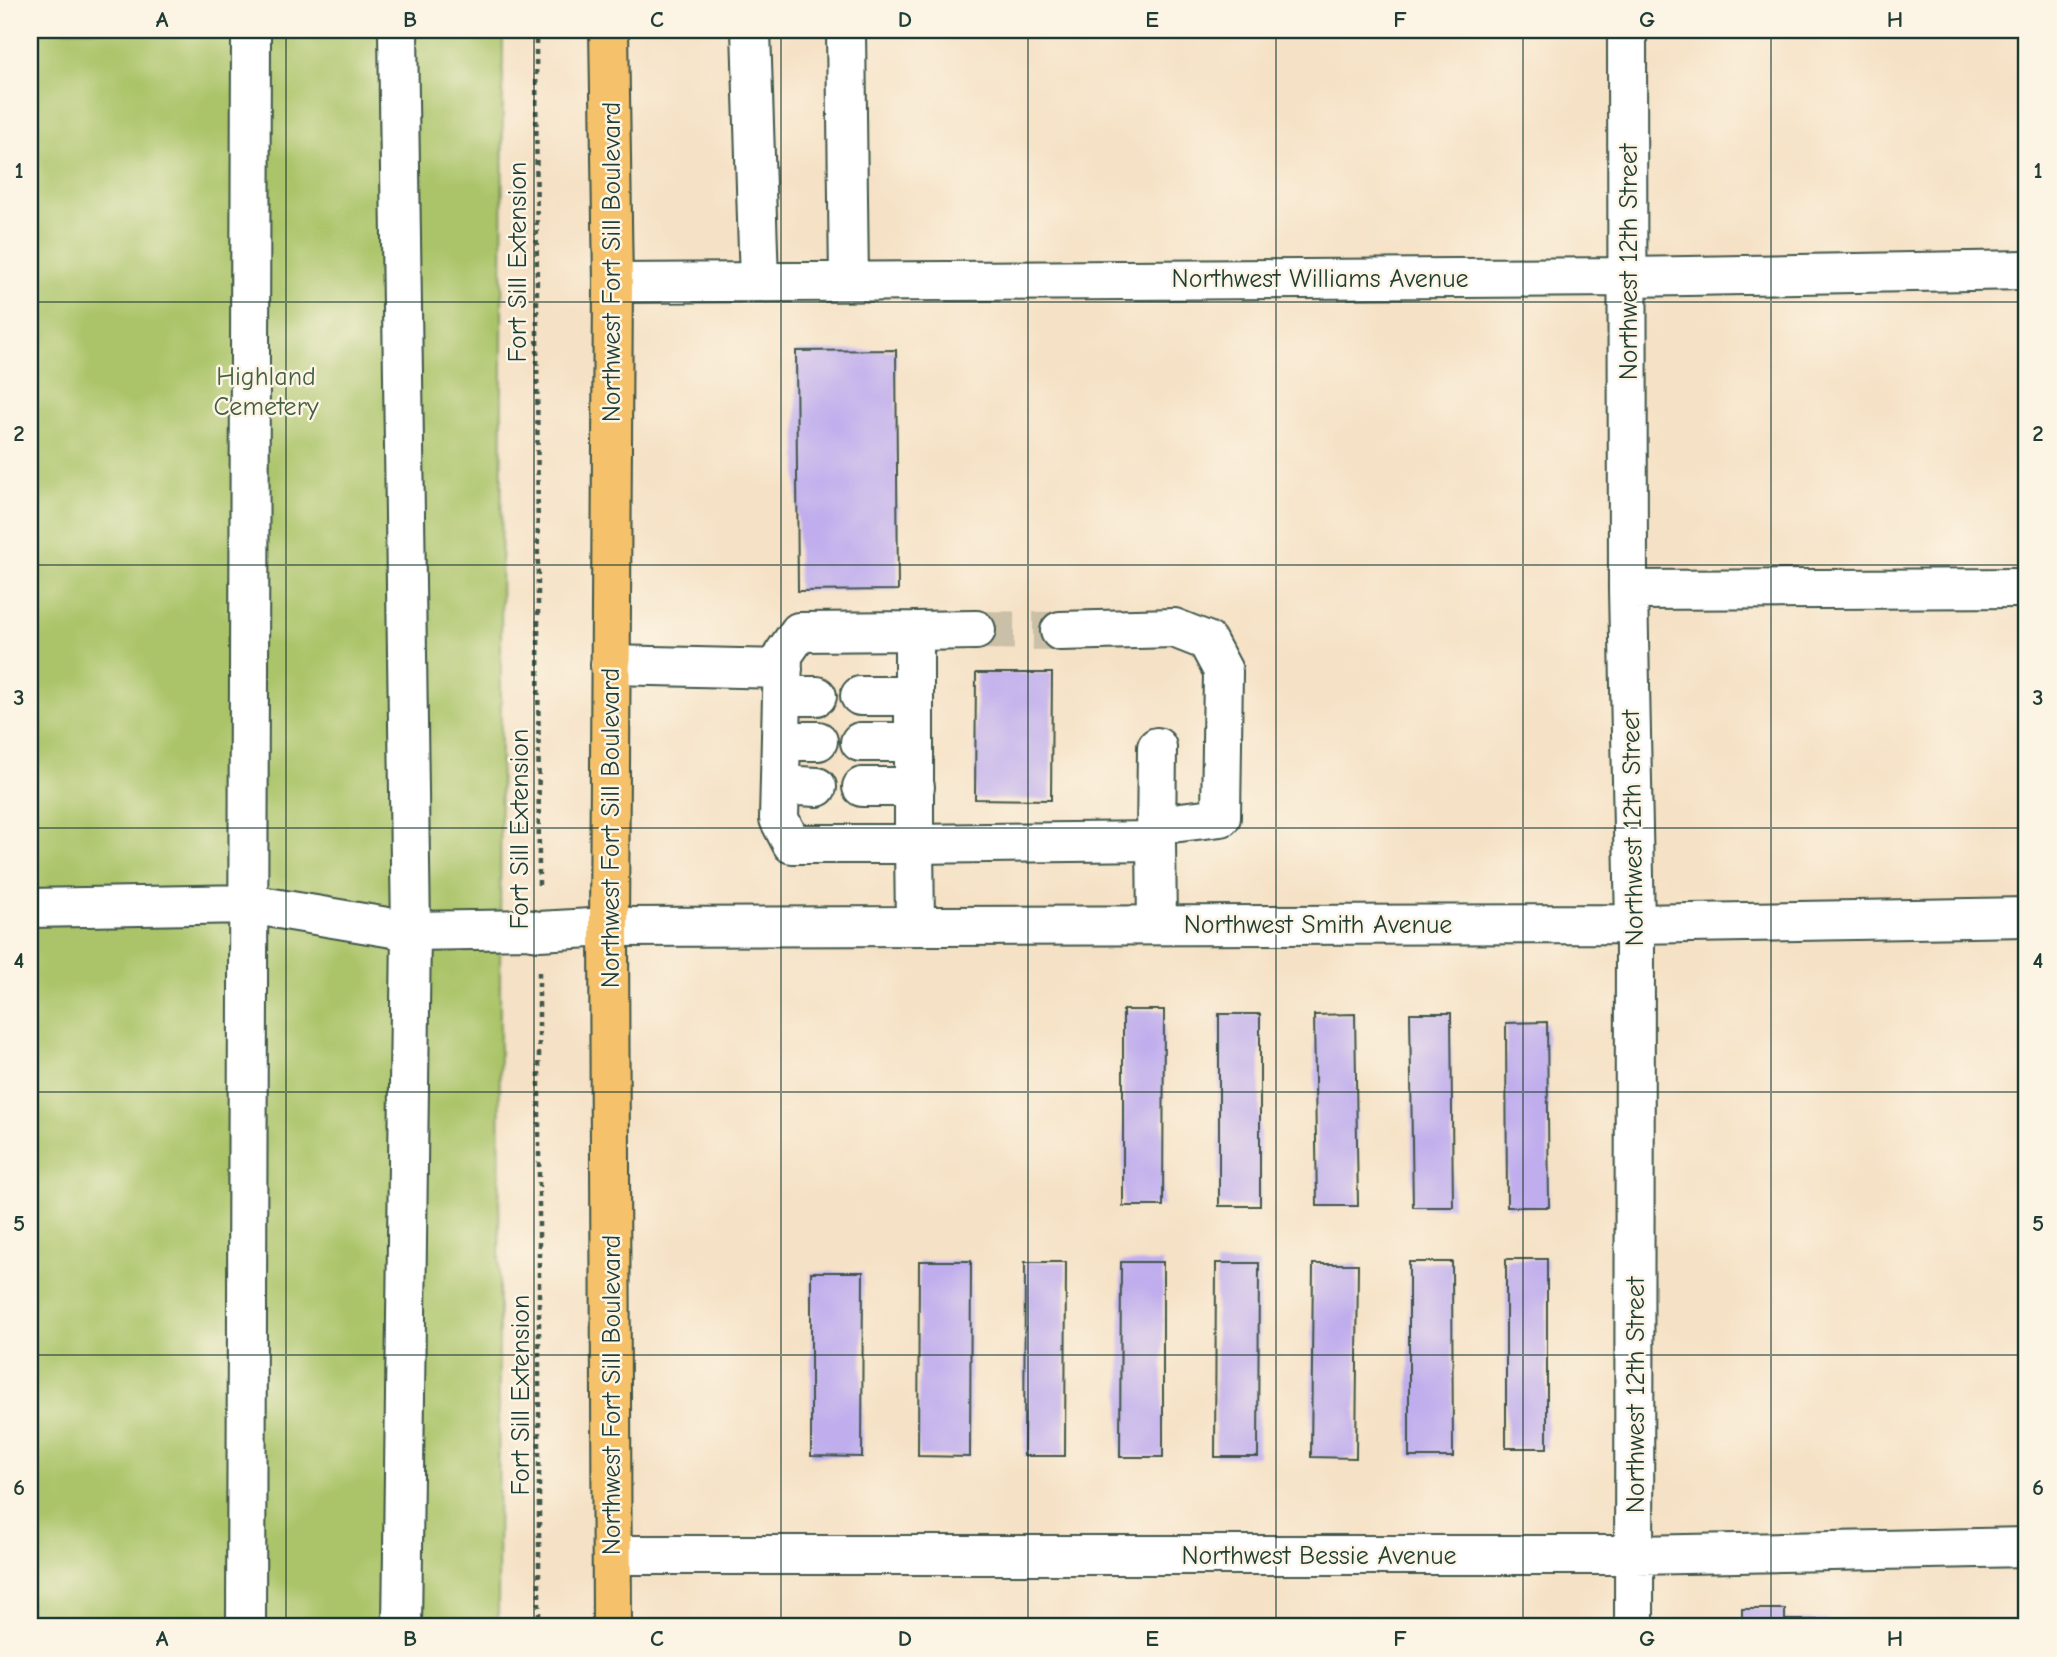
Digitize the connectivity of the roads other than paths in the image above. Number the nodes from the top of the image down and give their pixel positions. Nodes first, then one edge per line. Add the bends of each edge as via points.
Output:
1 (249, 30) edge
2 (398, 30) edge
3 (608, 30) edge
4 (751, 30) edge
5 (846, 30) edge
6 (1627, 30) edge
7 (2027, 270) edge
8 (1629, 277) junction
9 (849, 281) junction
10 (759, 282) junction
11 (613, 283) junction
12 (2027, 588) edge
13 (1628, 590) junction
14 (976, 630) tunnel mouth
15 (914, 631) junction
16 (1060, 631) tunnel mouth
17 (610, 665) junction
18 (794, 687) junction
19 (860, 696) dead end
20 (914, 696) junction
21 (860, 742) dead end
22 (914, 743) junction
23 (1157, 747) dead end
24 (862, 787) dead end
25 (915, 787) junction
26 (1156, 833) junction
27 (914, 844) junction
28 (249, 904) junction
29 (30, 908) edge
30 (2027, 917) edge
31 (1635, 924) junction
32 (915, 925) junction
33 (1157, 925) junction
34 (609, 927) junction
35 (411, 931) junction
36 (2027, 1547) edge
37 (611, 1555) junction
38 (1635, 1555) junction
39 (246, 1627) edge
40 (402, 1627) edge
41 (612, 1627) edge
42 (1634, 1627) edge

1 - 28 street
2 - 35 street
3 - 11 main road, Northwest Fort Sill Boulevard
4 - 10 street
5 - 9 street
6 - 8 street, Northwest 12th Street
7 - 8 street, Northwest Williams Avenue
8 - 9 street, Northwest Williams Avenue
8 - 13 street, Northwest 12th Street
9 - 10 street, Northwest Williams Avenue
10 - 11 street, Northwest Williams Avenue
11 - 17 main road, Northwest Fort Sill Boulevard
12 - 13 street
13 - 31 street, Northwest 12th Street
14 - 15 street
15 - 18 street via 799,632 783,655
15 - 20 street
16 - 26 street via 1174,628 1206,641 1223,671 1221,817
17 - 18 street
17 - 34 main road, Northwest Fort Sill Boulevard
18 - 27 street via 799,786 779,819 792,844
19 - 20 street
20 - 22 street
21 - 22 street
22 - 25 street
23 - 26 street
24 - 25 street
25 - 27 street
26 - 27 street
26 - 33 street
27 - 32 street
28 - 29 street, Northwest Smith Avenue
28 - 35 street, Northwest Smith Avenue
28 - 39 street
30 - 31 street, Northwest Smith Avenue
31 - 33 street, Northwest Smith Avenue
31 - 38 street, Northwest 12th Street
32 - 33 street, Northwest Smith Avenue
32 - 34 street, Northwest Smith Avenue
34 - 35 street, Northwest Smith Avenue
34 - 37 main road, Northwest Fort Sill Boulevard
35 - 40 street
36 - 38 street, Northwest Bessie Avenue
37 - 38 street, Northwest Bessie Avenue
37 - 41 main road, Northwest Fort Sill Boulevard
38 - 42 street, Northwest 12th Street

